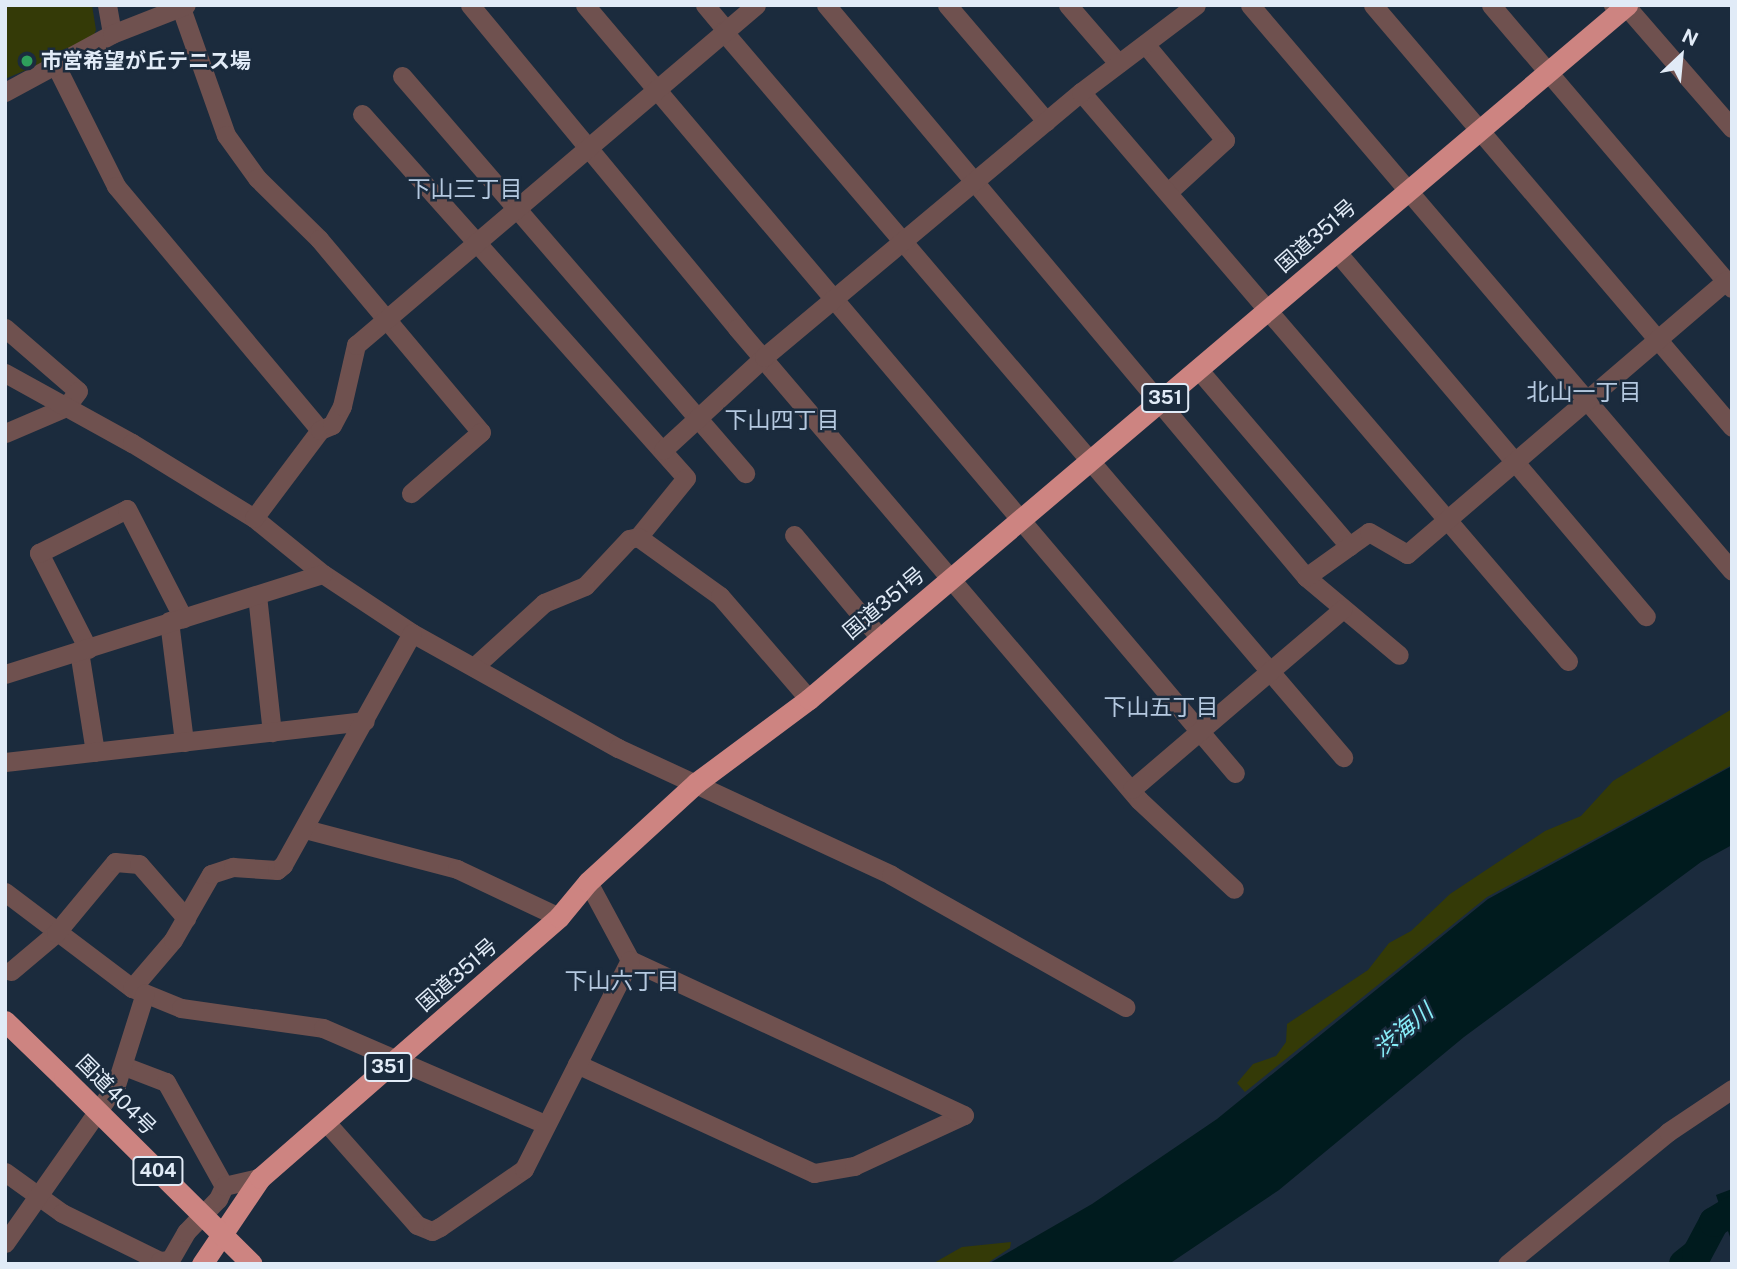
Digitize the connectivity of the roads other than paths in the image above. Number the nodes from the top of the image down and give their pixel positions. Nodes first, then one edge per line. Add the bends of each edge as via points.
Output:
1 (107, 5) edge
2 (470, 5) edge
3 (585, 5) edge
4 (705, 5) edge
5 (756, 5) edge
6 (826, 5) edge
7 (947, 5) edge
8 (1068, 5) edge
9 (1196, 5) edge
10 (1250, 5) edge
11 (1373, 5) edge
12 (1491, 5) edge
13 (183, 7) edge
14 (1620, 7) edge
15 (724, 30) junction
16 (112, 34) junction
17 (1145, 44) junction
18 (1118, 63) junction
19 (57, 68) junction
20 (1547, 73) junction
21 (402, 76) dead end
22 (5, 92) edge
23 (655, 92) junction
24 (1081, 92) junction
25 (362, 114) dead end
26 (1046, 121) junction
27 (1732, 128) edge
28 (1479, 130) junction
29 (588, 149) junction
30 (975, 183) junction
31 (1408, 191) junction
32 (1168, 192) junction
33 (517, 209) junction
34 (902, 242) junction
35 (479, 243) junction
36 (1336, 251) junction
37 (1729, 284) edge
38 (834, 301) junction
39 (1266, 312) junction
40 (388, 320) junction
41 (5, 328) edge
42 (1657, 340) junction
43 (764, 357) junction
44 (1198, 369) junction
45 (5, 373) edge
46 (1587, 399) junction
47 (1160, 401) junction
48 (66, 407) junction
49 (698, 418) junction
50 (1732, 427) edge
51 (320, 430) junction
52 (5, 433) edge
53 (663, 450) junction
54 (1090, 462) junction
55 (1515, 463) junction
56 (745, 473) dead end
57 (411, 493) dead end
58 (254, 518) junction
59 (1019, 519) junction
60 (1447, 522) junction
61 (794, 535) dead end
62 (638, 537) junction
63 (1349, 546) junction
64 (1732, 571) edge
65 (323, 574) junction
66 (1306, 577) junction
67 (951, 578) junction
68 (257, 595) junction
69 (1343, 609) junction
70 (1646, 616) dead end
71 (176, 619) junction
72 (412, 633) junction
73 (880, 638) junction
74 (84, 650) junction
75 (1399, 655) dead end
76 (1568, 661) dead end
77 (474, 667) junction
78 (1269, 669) junction
79 (5, 674) edge
80 (809, 699) junction
81 (365, 721) junction
82 (1199, 729) junction
83 (272, 732) junction
84 (184, 742) junction
85 (95, 752) junction
86 (1343, 757) dead end
87 (5, 762) edge
88 (1235, 773) dead end
89 (696, 783) junction
90 (1132, 789) junction
91 (305, 829) junction
92 (588, 882) junction
93 (1234, 889) dead end
94 (5, 892) edge
95 (559, 917) junction
96 (186, 918) junction
97 (57, 933) junction
98 (630, 960) junction
99 (11, 971) dead end
100 (139, 990) junction
101 (1125, 1007) dead end
102 (5, 1021) edge
103 (398, 1058) junction
104 (577, 1064) junction
105 (124, 1066) junction
106 (1732, 1089) edge
107 (325, 1121) junction
108 (545, 1124) junction
109 (5, 1172) edge
110 (260, 1178) junction
111 (224, 1186) junction
112 (38, 1197) junction
113 (5, 1243) edge
114 (202, 1264) edge
115 (253, 1264) edge
116 (1507, 1264) edge

1 - 16 street
2 - 29 street
3 - 23 street
4 - 15 street
5 - 15 street
6 - 30 street
7 - 26 street
8 - 18 street
9 - 17 street
10 - 31 street
11 - 28 street
12 - 20 street
13 - 16 street
13 - 40 street via 226,135 257,178 319,239
14 - 20 highway, 国道351号 / 351
14 - 27 street via 1631,12
15 - 23 street
15 - 34 street
16 - 19 street
17 - 18 street
17 - 32 street via 1225,140
18 - 24 street
19 - 22 street
19 - 51 street via 116,186
20 - 28 highway, 国道351号 / 351
20 - 37 street
21 - 33 street
23 - 29 street
23 - 38 street
24 - 26 street
24 - 32 street
25 - 35 street
26 - 30 street
28 - 31 highway, 国道351号 / 351
28 - 42 street
29 - 33 street
29 - 43 street
30 - 34 street
30 - 47 street
31 - 36 highway, 国道351号 / 351
31 - 46 street
32 - 39 street
33 - 35 street
33 - 49 street
34 - 38 street
34 - 54 street
35 - 40 street
35 - 53 street via 608,395
36 - 39 highway, 国道351号 / 351
36 - 55 street
37 - 42 street
38 - 43 street
38 - 59 street
39 - 44 highway, 国道351号 / 351
39 - 60 street
40 - 51 street via 356,345 342,406 332,425
40 - 57 street via 481,432
41 - 48 street via 77,386
42 - 46 street
42 - 50 street
43 - 49 street
43 - 67 street
44 - 47 highway, 国道351号 / 351
44 - 63 street
45 - 48 street
46 - 55 street
46 - 64 street
47 - 54 highway, 国道351号 / 351
47 - 66 street
48 - 52 street
48 - 58 street
49 - 53 street
49 - 56 street
51 - 58 street
53 - 62 street via 685,478
54 - 59 highway, 国道351号 / 351
54 - 78 street
55 - 60 street
55 - 70 street
58 - 65 street
59 - 67 highway, 国道351号 / 351
59 - 82 street
60 - 63 street via 1407,554 1369,532
60 - 76 street
61 - 73 street
62 - 77 street via 629,538 585,586 544,603
62 - 80 street via 720,596
63 - 66 street
65 - 68 street
65 - 72 street
66 - 69 street
67 - 73 highway, 国道351号 / 351
67 - 90 street
68 - 71 street
68 - 83 street
69 - 75 street
69 - 78 street
71 - 74 street
71 - 74 street via 127,509 39,553
71 - 84 street
72 - 77 street
72 - 81 street
73 - 80 highway, 国道351号 / 351
74 - 79 street
74 - 85 street
77 - 89 street via 618,748
78 - 82 street
78 - 86 street
80 - 89 highway, 国道351号 / 351
81 - 83 street
81 - 91 street
82 - 88 street
82 - 90 street
83 - 84 street
84 - 85 street
85 - 87 street
89 - 92 highway, 国道351号 / 351
89 - 101 street via 891,875
90 - 93 street
91 - 95 street via 457,869
91 - 96 street via 277,870 233,867 211,874
92 - 95 highway, 国道351号 / 351
92 - 98 street
94 - 97 street
95 - 103 highway, 国道351号 / 351
96 - 97 street via 139,864 115,862
96 - 100 street
97 - 99 street
97 - 100 street
98 - 104 street
98 - 104 street via 964,1115 854,1166 814,1173
100 - 103 street via 181,1008 323,1028
100 - 105 street
102 - 115 highway, 国道404号 / 404, bridge
103 - 107 highway, 国道351号 / 351
103 - 108 street via 440,1081
104 - 108 street
105 - 111 street via 166,1082
105 - 112 street via 107,1099
106 - 116 street via 1668,1132
107 - 108 street via 417,1225 432,1231 524,1169
107 - 110 highway, 国道351号 / 351
109 - 112 street
110 - 111 street
110 - 114 highway, 国道351号 / 351
111 - 112 street via 218,1199 186,1232 170,1260 160,1261
112 - 113 street

